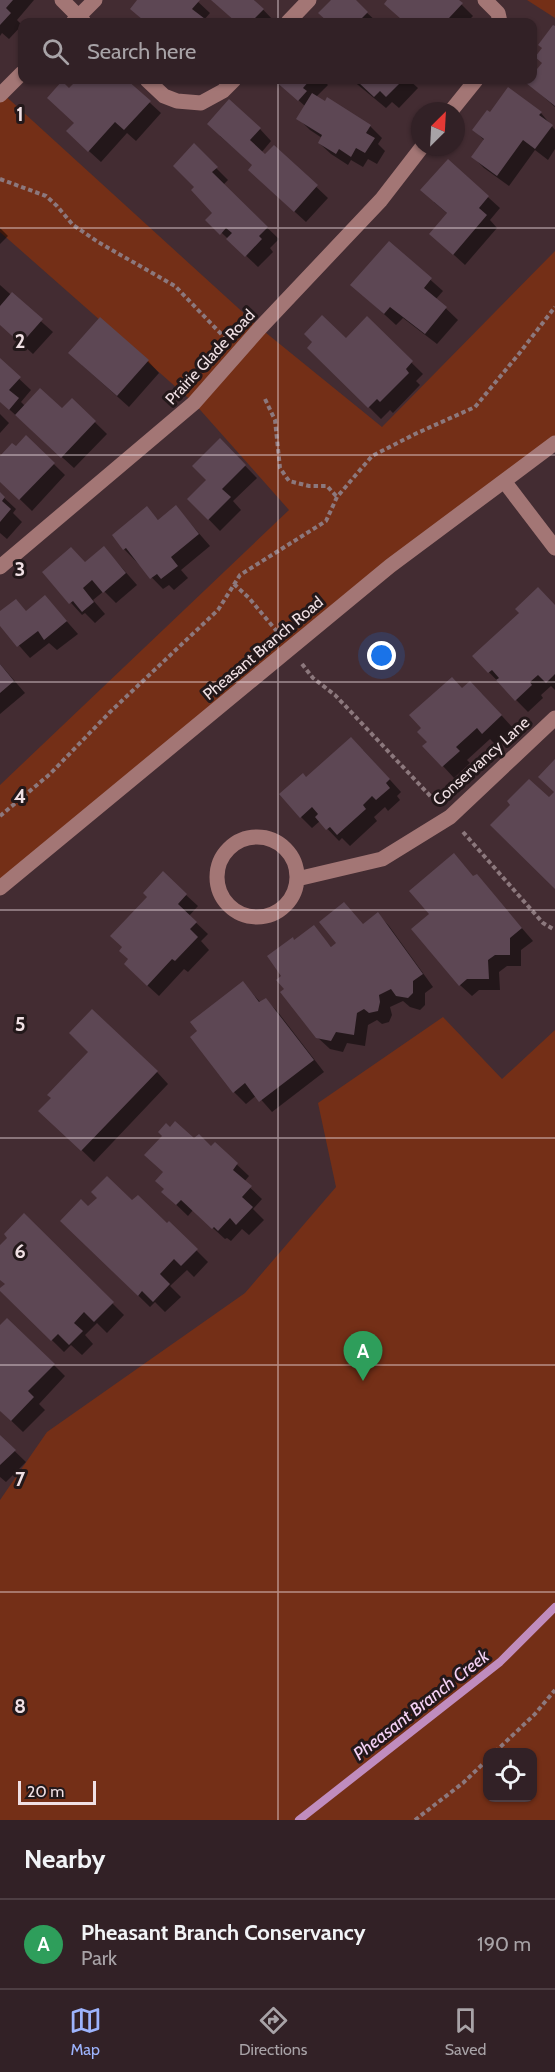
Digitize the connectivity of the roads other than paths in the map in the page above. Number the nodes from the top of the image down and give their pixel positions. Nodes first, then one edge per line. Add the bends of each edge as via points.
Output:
1 (62, 0) edge
2 (95, 0) edge
3 (309, 0) edge
4 (485, 0) edge
5 (77, 18) edge
6 (81, 18) edge
7 (292, 18) edge
8 (499, 18) edge
9 (18, 77) edge
10 (151, 84) edge
11 (230, 84) edge
12 (473, 84) edge
13 (0, 94) edge
14 (458, 102) edge
15 (416, 156) edge
16 (555, 443) edge
17 (504, 482) junction
18 (555, 548) edge
19 (0, 567) edge
20 (555, 718) edge
21 (297, 879) junction
22 (0, 888) edge

1 - 5 street
2 - 6 street
3 - 7 street
4 - 8 street
9 - 13 street
10 - 11 street via 177,101 201,103
12 - 14 street
15 - 19 street, Prairie Glade Road via 381,200 179,418
16 - 17 street, Pheasant Branch Road
17 - 18 street
17 - 22 street, Pheasant Branch Road via 390,566
20 - 21 street, Conservancy Lane via 450,817 382,859
21 - 21 street via 296,867 282,846 259,837 246,839 226,852 217,875 218,888 232,908 255,917 268,916 284,907

